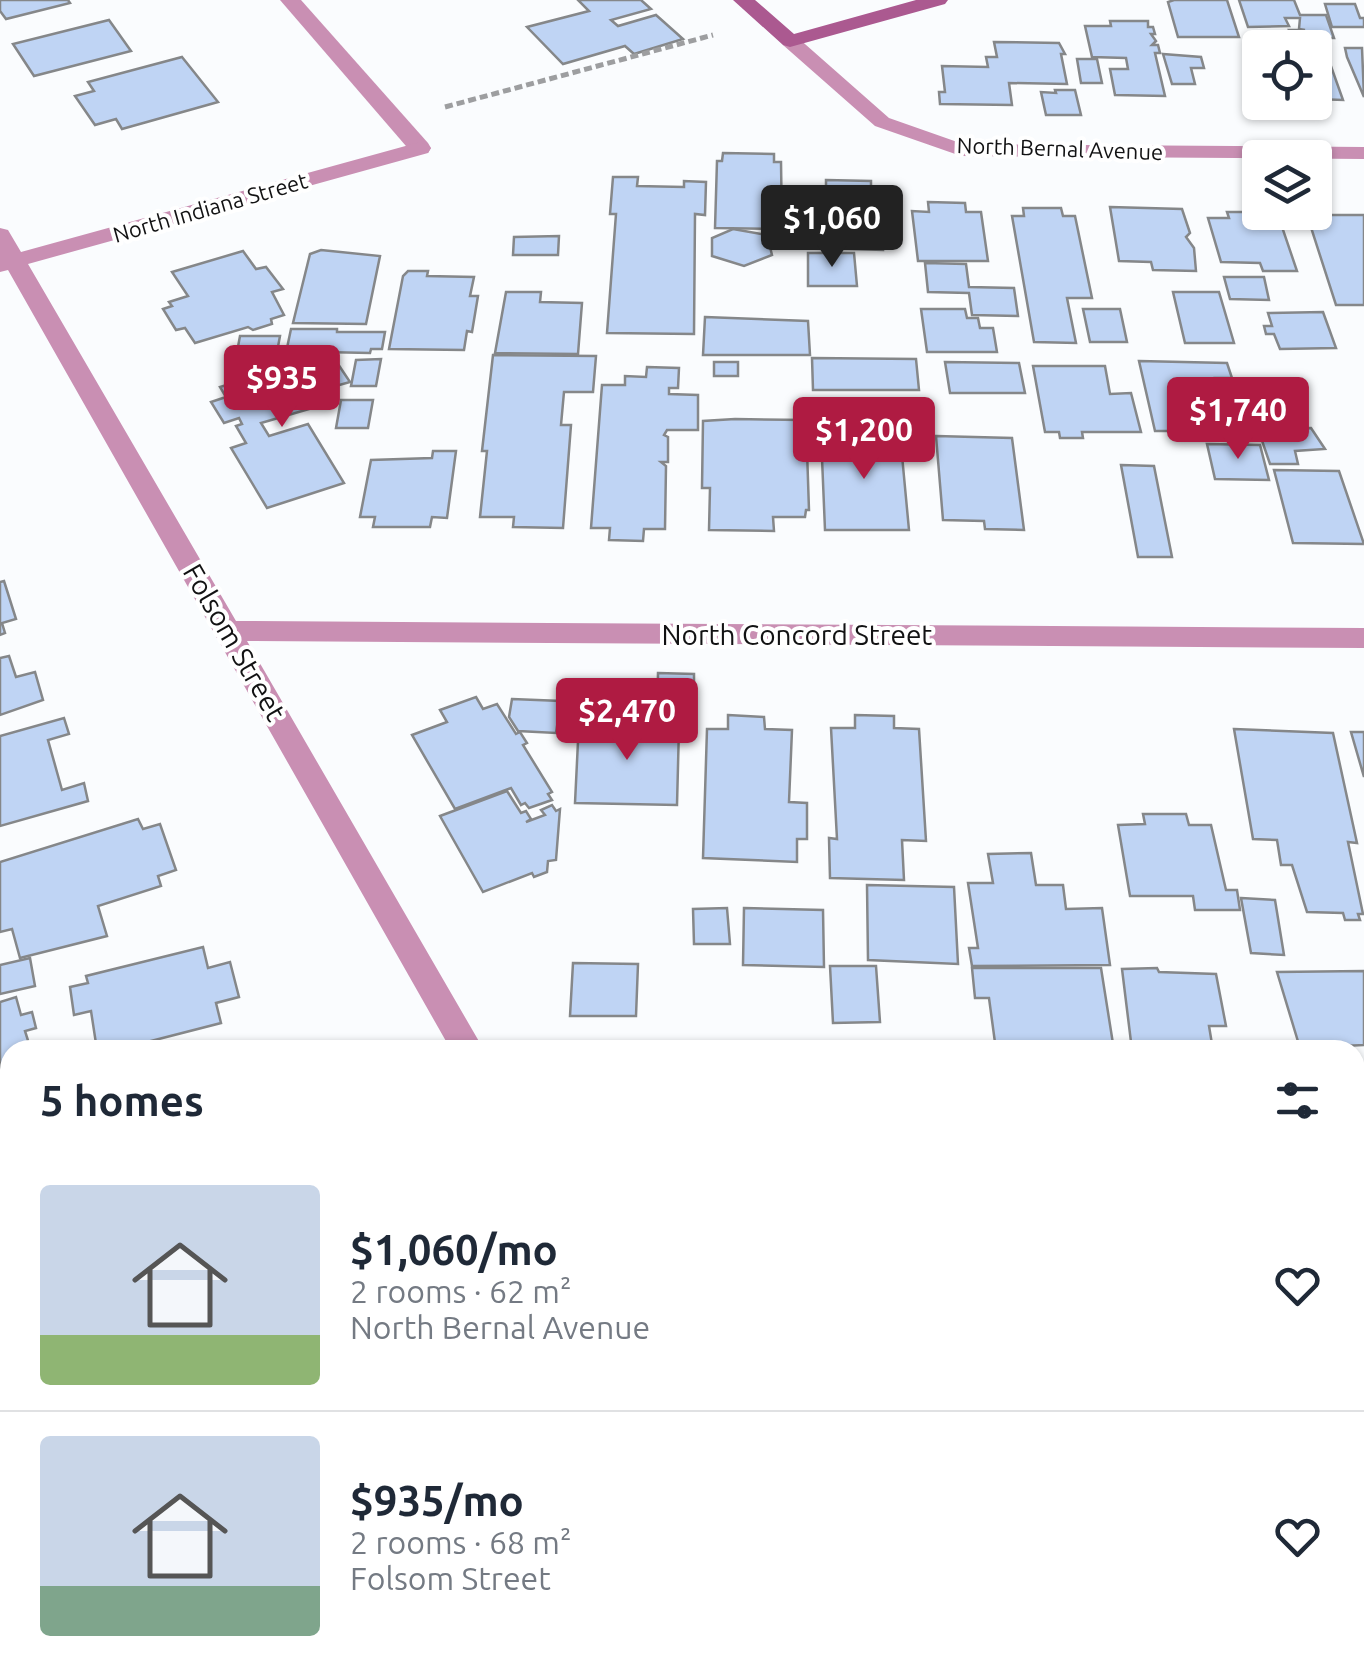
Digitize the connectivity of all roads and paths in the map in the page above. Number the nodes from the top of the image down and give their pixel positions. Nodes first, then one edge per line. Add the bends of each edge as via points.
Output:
1 (290, 0) edge
2 (743, 0) edge
3 (938, 0) edge
4 (767, 20) junction
5 (790, 41) junction
6 (420, 148) junction
7 (1364, 153) edge
8 (0, 235) edge
9 (8, 263) edge
10 (230, 631) junction
11 (1364, 638) edge
12 (462, 1040) edge

1 - 6 street
2 - 4 street
3 - 5 street
4 - 5 street
4 - 6 path via 425,112
5 - 7 street, North Bernal Avenue via 882,122 961,150
6 - 9 street, North Indiana Street
8 - 9 street, Folsom Street
9 - 10 street, Folsom Street
10 - 11 street, North Concord Street
10 - 12 street, Folsom Street

